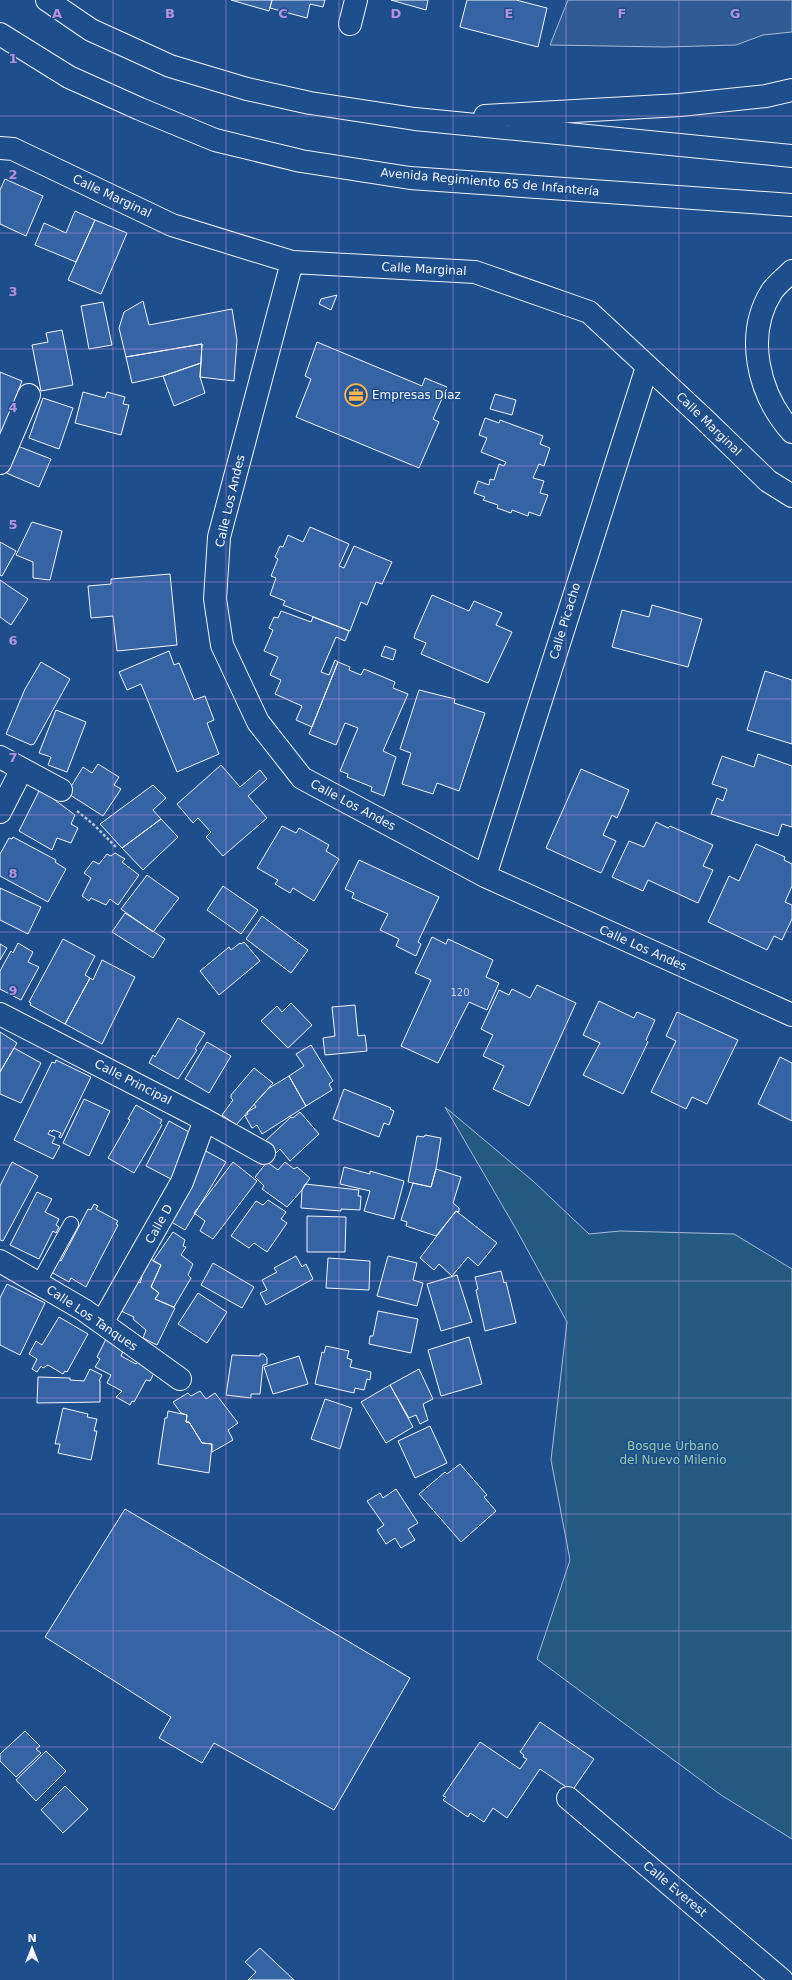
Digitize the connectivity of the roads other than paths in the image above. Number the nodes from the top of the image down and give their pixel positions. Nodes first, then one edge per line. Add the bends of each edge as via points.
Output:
1 (47, 0) edge
2 (356, 0) edge
3 (350, 24) dead end
4 (0, 34) edge
5 (792, 90) edge
6 (415, 119) junction
7 (0, 148) edge
8 (792, 156) edge
9 (792, 205) edge
10 (292, 262) junction
11 (792, 272) edge
12 (647, 367) junction
13 (29, 395) dead end
14 (792, 432) edge
15 (0, 463) edge
16 (792, 496) edge
17 (0, 757) edge
18 (22, 769) junction
19 (61, 790) road end
20 (0, 812) edge
21 (485, 876) junction
22 (0, 1014) edge
23 (792, 1015) edge
24 (205, 1120) junction
25 (264, 1153) dead end
26 (71, 1224) dead end
27 (0, 1261) edge
28 (39, 1282) junction
29 (102, 1323) junction
30 (180, 1379) dead end
31 (568, 1798) dead end
32 (782, 1980) edge

1 - 6 main road via 92,30 170,66 247,89 310,103
2 - 3 main road
4 - 9 main road, Avenida Regimiento 65 de Infantería via 69,77 140,109 215,140 301,161 410,178
5 - 6 main road via 766,96 680,105
6 - 8 main road
7 - 10 main road, Calle Marginal via 13,149 172,225
10 - 12 main road, Calle Marginal via 475,272 588,312
10 - 21 main road, Calle Los Andes via 219,537 215,599 222,645 258,722 302,778
11 - 14 main road via 773,290 759,319 756,338 757,354 766,388 783,422
12 - 16 main road, Calle Marginal via 768,481
12 - 21 main road, Calle Picacho
13 - 15 main road
17 - 18 main road
18 - 19 main road
18 - 20 main road
21 - 23 main road, Calle Los Andes
22 - 24 main road, Calle Principal
24 - 25 main road, Calle Principal
24 - 29 main road, Calle D via 182,1182
26 - 28 lane
27 - 28 main road, Calle Los Tanques
28 - 29 main road, Calle Los Tanques
29 - 30 main road, Calle Los Tanques
31 - 32 main road, Calle Everest

